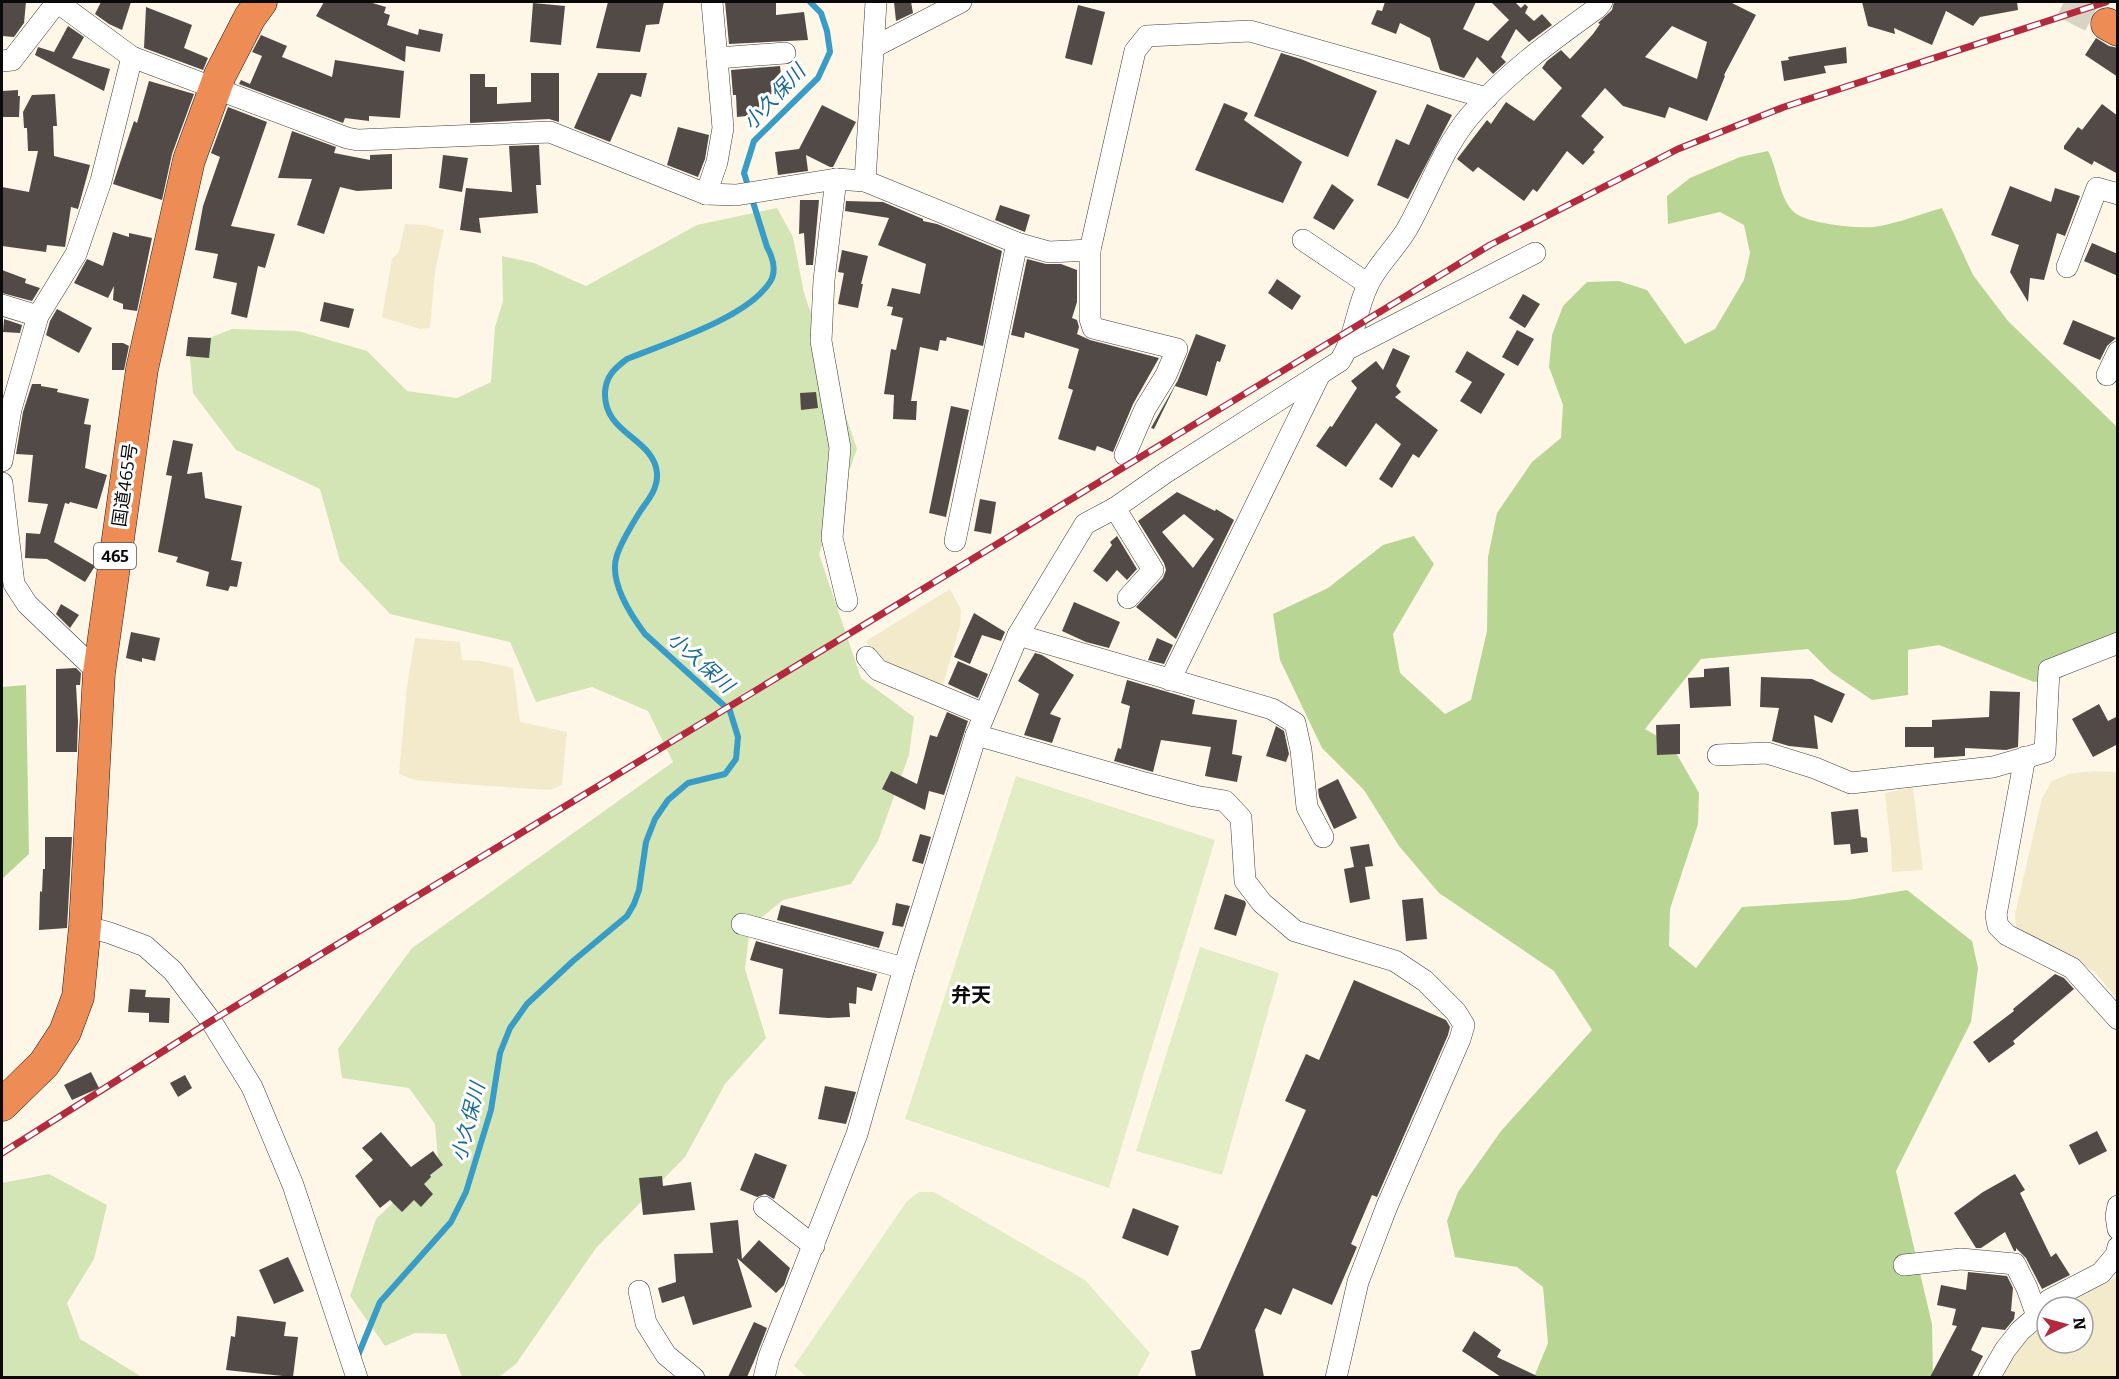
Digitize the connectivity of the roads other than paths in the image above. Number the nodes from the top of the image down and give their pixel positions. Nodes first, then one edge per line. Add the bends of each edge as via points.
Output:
1 (57, 2) edge
2 (261, 2) edge
3 (712, 2) edge
4 (876, 2) edge
5 (961, 2) edge
6 (1602, 2) edge
7 (874, 47) junction
8 (784, 53) dead end
9 (132, 57) junction
10 (717, 58) junction
11 (2, 61) edge
12 (214, 89) junction
13 (1487, 98) junction
14 (836, 178) junction
15 (866, 181) junction
16 (706, 194) junction
17 (2118, 194) edge
18 (1303, 240) dead end
19 (1017, 243) junction
20 (1090, 250) junction
21 (1535, 253) dead end
22 (2067, 267) dead end
23 (1368, 284) junction
24 (2, 305) edge
25 (38, 316) junction
26 (1347, 349) junction
27 (2118, 352) edge
28 (1319, 375) junction
29 (2107, 375) dead end
30 (1125, 455) dead end
31 (2, 461) edge
32 (2, 483) edge
33 (1115, 508) junction
34 (955, 541) dead end
35 (1128, 598) dead end
36 (847, 601) dead end
37 (1018, 635) junction
38 (2118, 643) edge
39 (867, 657) dead end
40 (99, 673) junction
41 (1170, 680) junction
42 (984, 714) junction
43 (976, 735) junction
44 (1718, 755) dead end
45 (2025, 757) junction
46 (1323, 837) dead end
47 (742, 924) dead end
48 (85, 926) junction
49 (904, 968) junction
50 (2118, 1019) edge
51 (2, 1105) edge
52 (2118, 1206) edge
53 (764, 1207) dead end
54 (2118, 1229) edge
55 (814, 1246) junction
56 (2118, 1247) edge
57 (1904, 1264) dead end
58 (639, 1291) dead end
59 (2059, 1295) edge
60 (2035, 1310) edge
61 (2035, 1318) edge
62 (357, 1377) edge
63 (694, 1377) edge
64 (764, 1377) edge
65 (1336, 1377) edge
66 (1989, 1377) edge

1 - 9 street
1 - 11 street via 12,60
2 - 12 highway, 国道465号 / 465
3 - 10 street
4 - 7 street
5 - 7 street
6 - 13 street via 1546,44
7 - 15 street
8 - 10 street
9 - 12 street
9 - 25 street via 101,181 76,254
10 - 16 street via 723,128
12 - 16 street via 358,140 550,132
12 - 40 highway, 国道465号 / 465 via 189,160 142,369
13 - 20 street via 1250,32 1147,36 1135,51
13 - 23 street via 1468,118 1437,167 1406,230
14 - 15 street
14 - 16 street via 736,195
14 - 36 street via 821,341 840,448 832,538
15 - 19 street
17 - 22 street via 2097,188
18 - 23 street
19 - 20 street via 1049,252
19 - 34 street
20 - 30 street via 1093,328 1177,349
21 - 26 street
23 - 26 street
24 - 25 street
25 - 31 street via 10,409
26 - 28 street via 1340,362
27 - 29 street
28 - 33 street
28 - 41 street
32 - 40 street via 14,584 27,604
33 - 35 street via 1153,570
33 - 37 street via 1085,524
37 - 41 street
37 - 42 street
38 - 45 street via 2049,670 2045,752
39 - 42 street via 878,670
40 - 48 highway, 国道465号 / 465
41 - 46 street via 1272,709 1295,723 1307,807
42 - 43 street
43 - 49 street
43 - 65 street via 1145,783 1225,801 1241,818 1245,881 1262,903 1295,931 1395,961 1425,981 1464,1025 1358,1282
44 - 45 street via 1767,753 1851,783 1993,767
45 - 50 street via 1996,915 1998,926 2007,936 2072,968
47 - 49 street
48 - 51 highway, 国道465号 / 465 via 78,997 65,1032 44,1064
48 - 62 street via 144,946 173,971 252,1087 293,1185
49 - 55 street via 857,1134
52 - 54 street
53 - 55 street
55 - 64 street
56 - 59 street via 2101,1273
57 - 60 street via 1961,1259 2015,1264
58 - 63 street via 645,1323 666,1355
61 - 66 street via 2013,1340

